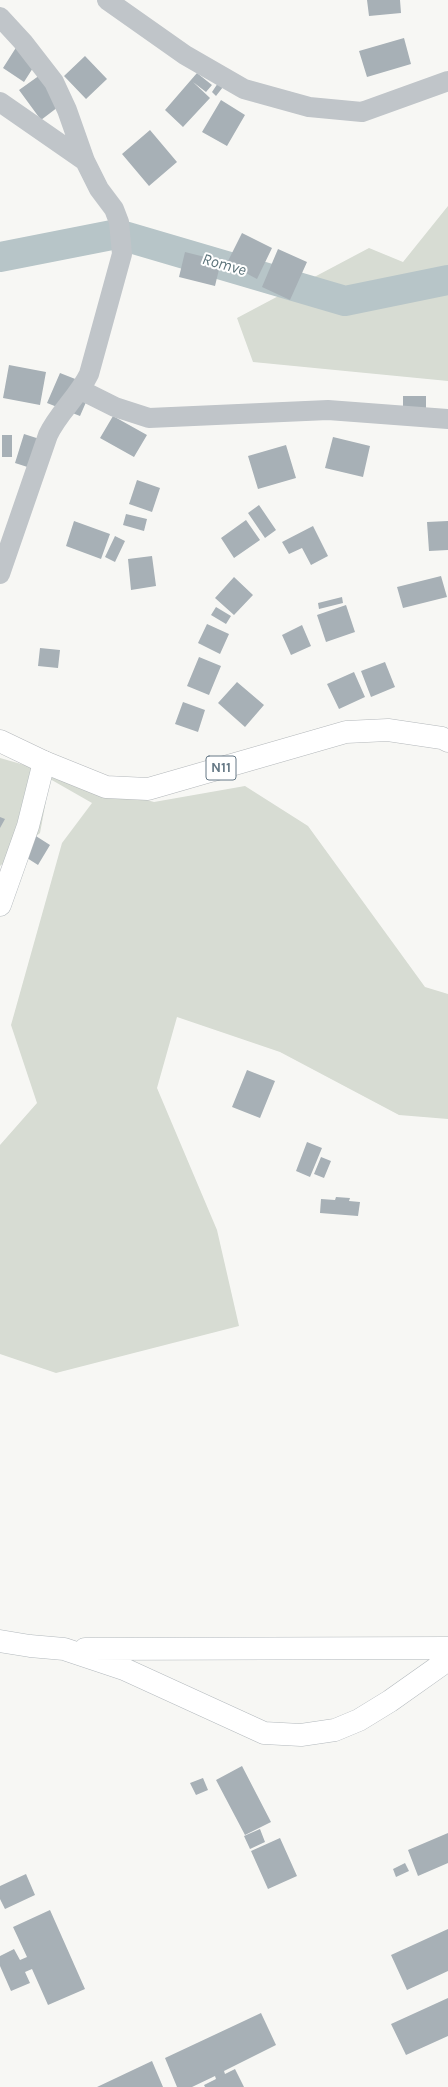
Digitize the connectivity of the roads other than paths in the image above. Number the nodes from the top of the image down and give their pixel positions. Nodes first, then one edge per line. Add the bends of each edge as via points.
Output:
1 (107, 0) edge
2 (0, 17) edge
3 (448, 82) edge
4 (0, 102) edge
5 (85, 161) junction
6 (81, 390) junction
7 (448, 419) edge
8 (0, 574) edge
9 (0, 741) edge
10 (448, 741) edge
11 (44, 762) junction
12 (0, 905) edge
13 (0, 1641) edge
14 (448, 1648) edge
15 (64, 1649) junction
16 (448, 1660) edge

1 - 3 street via 185,55 244,89 309,106 362,112
2 - 5 street via 54,82
4 - 5 street
5 - 6 street via 119,222 122,254 89,374
6 - 7 street via 115,407 149,418 328,410
6 - 8 street via 54,422 48,435
9 - 11 main road, N11
10 - 11 main road, N11 via 388,730 346,732 148,789 106,787
11 - 12 main road via 28,826
13 - 15 main road
14 - 15 main road
15 - 16 main road via 124,1669 264,1733 301,1735 335,1730 359,1720

